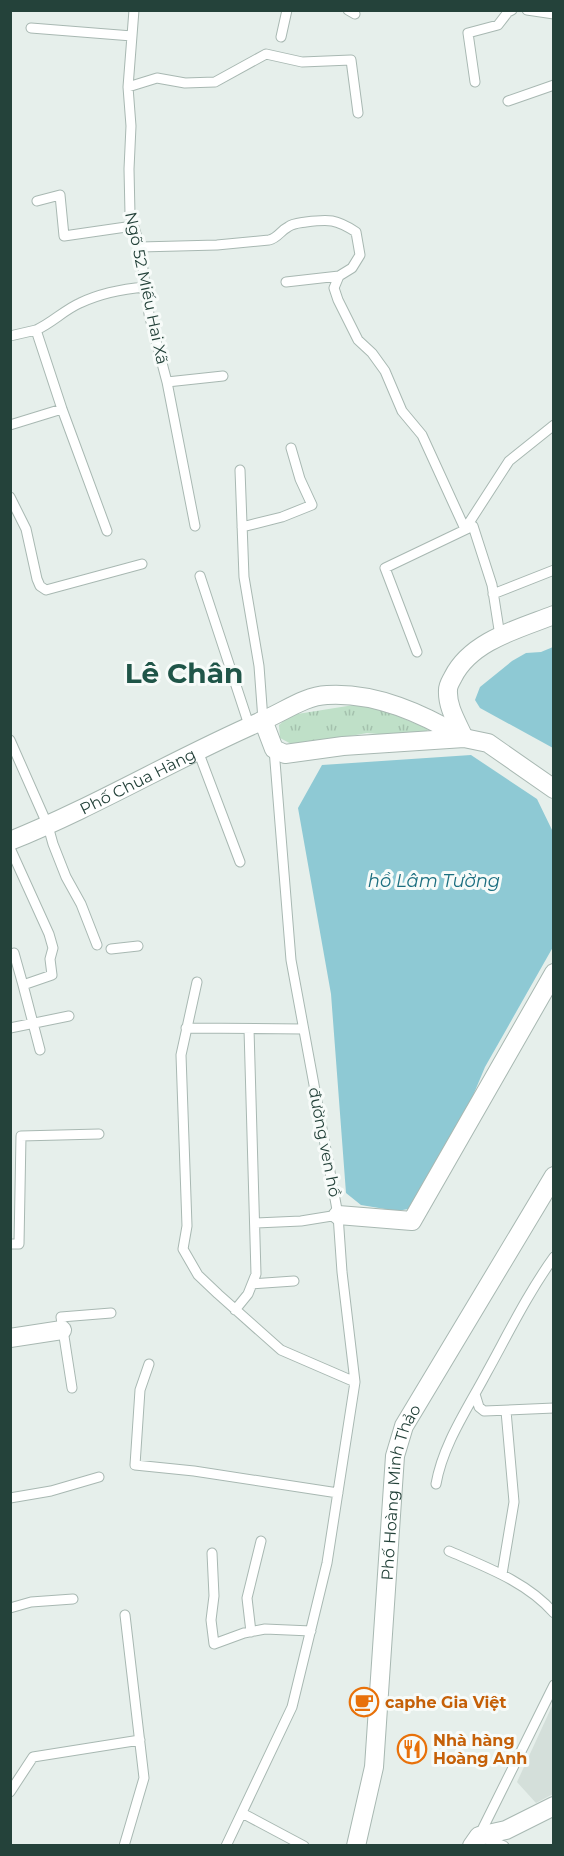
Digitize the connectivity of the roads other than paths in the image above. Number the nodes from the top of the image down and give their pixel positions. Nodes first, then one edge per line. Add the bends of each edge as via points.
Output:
1 (134, 10) edge
2 (287, 10) edge
3 (512, 10) edge
4 (527, 10) edge
5 (554, 14) edge
6 (31, 28) dead end
7 (132, 36) junction
8 (281, 37) dead end
9 (475, 82) dead end
10 (554, 85) edge
11 (128, 87) junction
12 (508, 101) dead end
13 (358, 113) dead end
14 (37, 201) dead end
15 (133, 226) junction
16 (140, 247) junction
17 (339, 276) junction
18 (286, 282) dead end
19 (145, 287) junction
20 (36, 330) junction
21 (10, 336) edge
22 (223, 376) dead end
23 (166, 382) junction
24 (62, 409) junction
25 (554, 425) edge
26 (10, 426) edge
27 (291, 448) dead end
28 (240, 471) dead end
29 (10, 497) edge
30 (195, 526) dead end
31 (242, 527) junction
32 (465, 529) junction
33 (107, 531) dead end
34 (142, 564) dead end
35 (554, 570) edge
36 (200, 576) dead end
37 (493, 594) junction
38 (554, 615) edge
39 (500, 636) junction
40 (417, 652) dead end
41 (256, 723) junction
42 (464, 738) junction
43 (10, 740) edge
44 (274, 749) junction
45 (198, 751) junction
46 (554, 789) edge
47 (48, 826) junction
48 (10, 842) edge
49 (10, 848) edge
50 (240, 862) dead end
51 (97, 945) dead end
52 (138, 946) dead end
53 (111, 949) dead end
54 (14, 952) dead end
55 (554, 973) edge
56 (197, 982) dead end
57 (23, 985) junction
58 (69, 1016) dead end
59 (34, 1022) junction
60 (10, 1028) edge
61 (186, 1028) junction
62 (249, 1029) junction
63 (303, 1029) junction
64 (40, 1050) dead end
65 (99, 1134) dead end
66 (554, 1176) edge
67 (338, 1215) junction
68 (15, 1216) edge
69 (256, 1223) junction
70 (10, 1244) edge
71 (554, 1257) edge
72 (294, 1281) dead end
73 (252, 1284) junction
74 (236, 1310) junction
75 (111, 1313) dead end
76 (62, 1330) junction
77 (10, 1338) edge
78 (149, 1364) dead end
79 (355, 1382) junction
80 (72, 1388) dead end
81 (475, 1394) junction
82 (554, 1408) edge
83 (506, 1411) junction
84 (99, 1477) dead end
85 (436, 1484) dead end
86 (339, 1493) junction
87 (10, 1498) edge
88 (261, 1541) dead end
89 (449, 1551) dead end
90 (212, 1553) dead end
91 (502, 1574) junction
92 (73, 1599) dead end
93 (10, 1608) edge
94 (554, 1613) edge
95 (125, 1615) dead end
96 (311, 1631) junction
97 (250, 1632) junction
98 (554, 1685) edge
99 (140, 1740) junction
100 (10, 1792) edge
101 (554, 1806) edge
102 (242, 1812) junction
103 (476, 1841) edge
104 (124, 1845) edge
105 (226, 1845) edge
106 (304, 1845) edge
107 (356, 1845) edge
108 (504, 1845) edge

1 - 7 lane, Ngõ 52 Miếu Hai Xã
2 - 8 lane
3 - 9 lane via 498,25 468,33
4 - 5 lane
6 - 7 lane
7 - 11 lane, Ngõ 52 Miếu Hai Xã
10 - 12 lane
11 - 13 lane via 157,78 184,83 215,82 266,54 302,62 351,60
11 - 15 lane, Ngõ 52 Miếu Hai Xã via 129,203
14 - 15 lane via 60,195 64,236
15 - 16 lane, Ngõ 52 Miếu Hai Xã
16 - 17 lane via 269,240 294,224 328,219 356,232 360,255 352,268
16 - 19 lane, Ngõ 52 Miếu Hai Xã
17 - 18 lane
17 - 32 lane via 334,288 344,313 358,340 385,371 402,411 422,435
19 - 20 lane via 117,289 80,303
19 - 23 lane, Ngõ 52 Miếu Hai Xã
20 - 21 lane
20 - 24 lane
22 - 23 lane
23 - 30 lane, Ngõ 52 Miếu Hai Xã
24 - 26 lane
24 - 33 lane
25 - 32 lane via 510,461
27 - 31 lane via 312,505
28 - 31 lane
29 - 34 lane via 26,529 40,586 46,590
31 - 41 lane via 244,578 259,666
32 - 37 lane via 473,526
32 - 40 lane via 385,568
35 - 37 lane
36 - 41 lane
37 - 39 lane
38 - 39 street
39 - 42 street via 465,660 447,687 450,708
41 - 42 street, Phố Chùa Hàng via 314,696 329,694 374,699 430,719
41 - 44 street
41 - 45 street, Phố Chùa Hàng
42 - 44 street, Phố Chùa Hàng via 285,754
42 - 46 street, Phố Chùa Hàng via 488,743
43 - 47 lane
44 - 63 lane, đường ven hồ via 291,960
45 - 47 street, Phố Chùa Hàng
45 - 50 lane
47 - 48 street, Phố Chùa Hàng
47 - 51 lane via 66,878
49 - 57 lane via 38,904 53,948 52,975
52 - 53 lane
54 - 57 lane
55 - 67 street, đường ven hồ via 412,1221
56 - 61 lane
57 - 59 lane
58 - 59 lane
59 - 60 lane
59 - 64 lane
61 - 62 lane
61 - 74 lane via 181,1054 187,1226 183,1249 198,1275
62 - 63 lane
62 - 69 lane
63 - 67 lane, đường ven hồ
65 - 68 lane via 21,1136
66 - 107 street, Phố Hoàng Minh Thảo via 404,1426 395,1456 374,1767
67 - 69 lane
67 - 79 lane
68 - 70 lane via 19,1244
69 - 73 lane via 256,1274
71 - 81 lane
72 - 73 lane
73 - 74 lane
74 - 79 lane via 280,1350
75 - 76 lane via 61,1317
76 - 77 street
76 - 80 lane
78 - 86 lane via 140,1390 135,1465
79 - 86 lane
81 - 83 lane via 482,1409
81 - 85 lane via 444,1454
82 - 83 lane
83 - 91 lane via 514,1502
84 - 87 lane
86 - 96 lane
88 - 97 lane via 247,1598
89 - 91 lane
90 - 97 lane via 214,1644
91 - 94 lane
92 - 93 lane
95 - 99 lane
96 - 97 lane
96 - 102 lane via 292,1707
98 - 103 lane
99 - 100 lane via 33,1757
99 - 104 lane via 144,1778
101 - 103 street
102 - 105 lane
102 - 106 lane
103 - 108 lane

